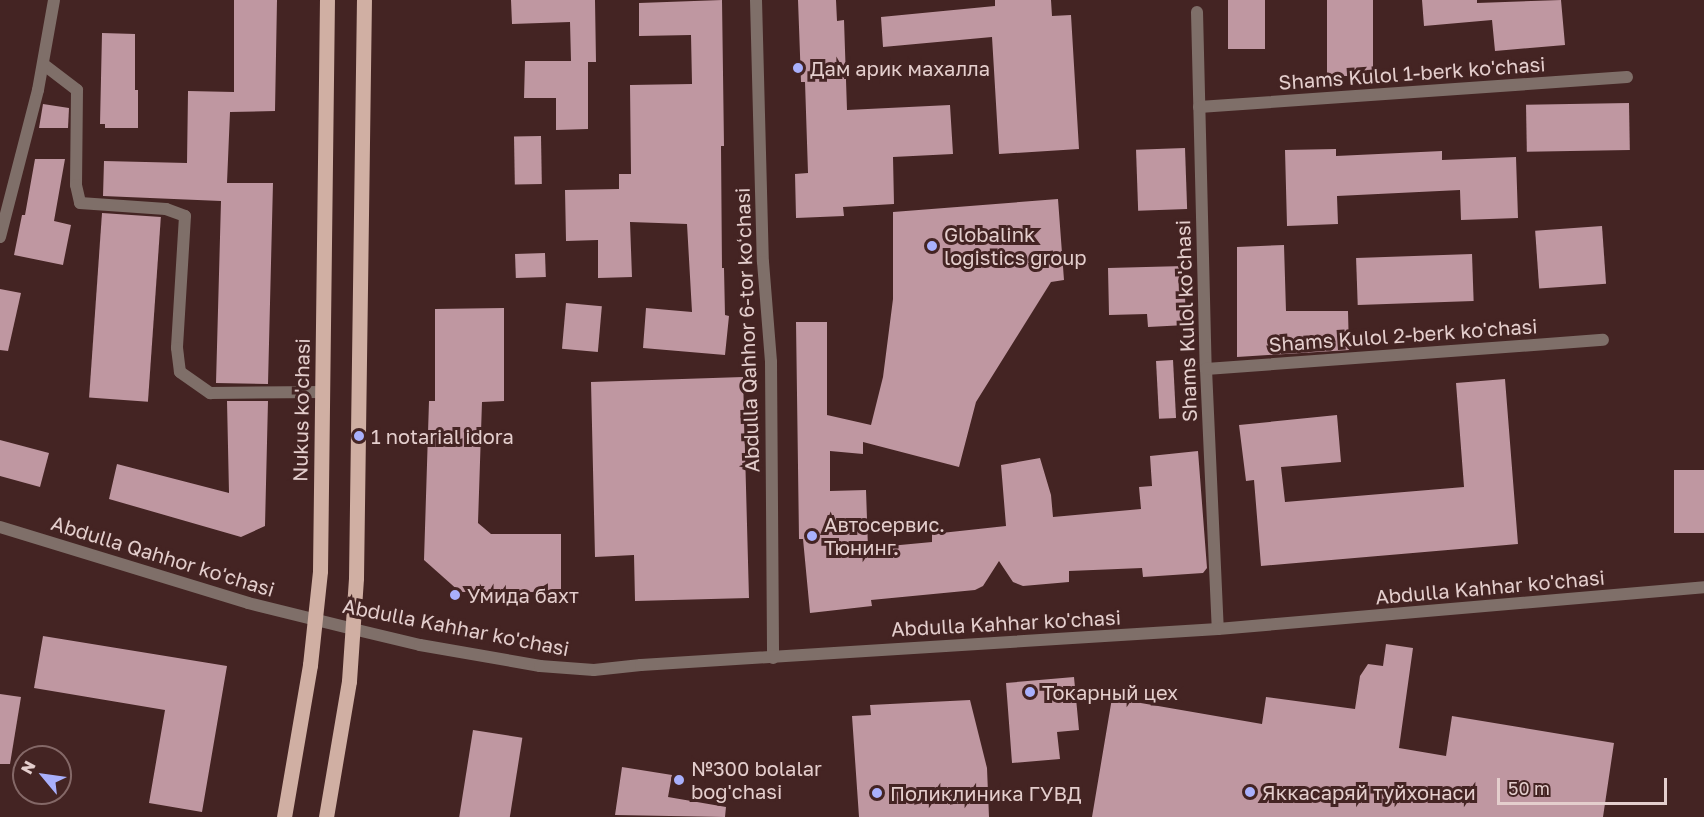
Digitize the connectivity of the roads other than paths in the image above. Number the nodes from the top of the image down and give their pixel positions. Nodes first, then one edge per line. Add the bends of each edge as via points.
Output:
1 (54, 0) edge
2 (327, 0) edge
3 (364, 0) edge
4 (756, 0) edge
5 (1197, 12) dead end
6 (43, 64) junction
7 (1627, 77) dead end
8 (1199, 107) junction
9 (0, 237) edge
10 (1603, 339) dead end
11 (1206, 369) junction
12 (322, 392) junction
13 (0, 527) edge
14 (1704, 587) edge
15 (315, 620) junction
16 (353, 629) junction
17 (1218, 629) junction
18 (772, 658) junction
19 (284, 817) edge
20 (326, 817) edge

1 - 6 street
2 - 12 main road, Nukus ko'chasi
3 - 16 main road
4 - 18 street, Abdulla Qahhor 6-tor koʻchasi via 763,262 771,362
5 - 8 street, Shams Kulol ko'chasi
6 - 9 street
6 - 12 street via 77,90 76,185 80,203 166,208 185,216 177,348 180,372 210,393
7 - 8 street, Shams Kulol 1-berk ko'chasi
8 - 11 street, Shams Kulol ko'chasi
10 - 11 street, Shams Kulol 2-berk ko'chasi
11 - 17 street, Shams Kulol ko'chasi
12 - 15 main road, Nukus ko'chasi via 320,571
13 - 15 street, Abdulla Qahhor ko'chasi
14 - 17 street, Abdulla Kahhar ko'chasi
15 - 16 street, Abdulla Kahhar ko'chasi
15 - 19 main road, Nukus ko'chasi
16 - 18 street, Abdulla Kahhar ko'chasi via 420,645 567,669
16 - 20 main road via 348,689
17 - 18 street, Abdulla Kahhar ko'chasi

